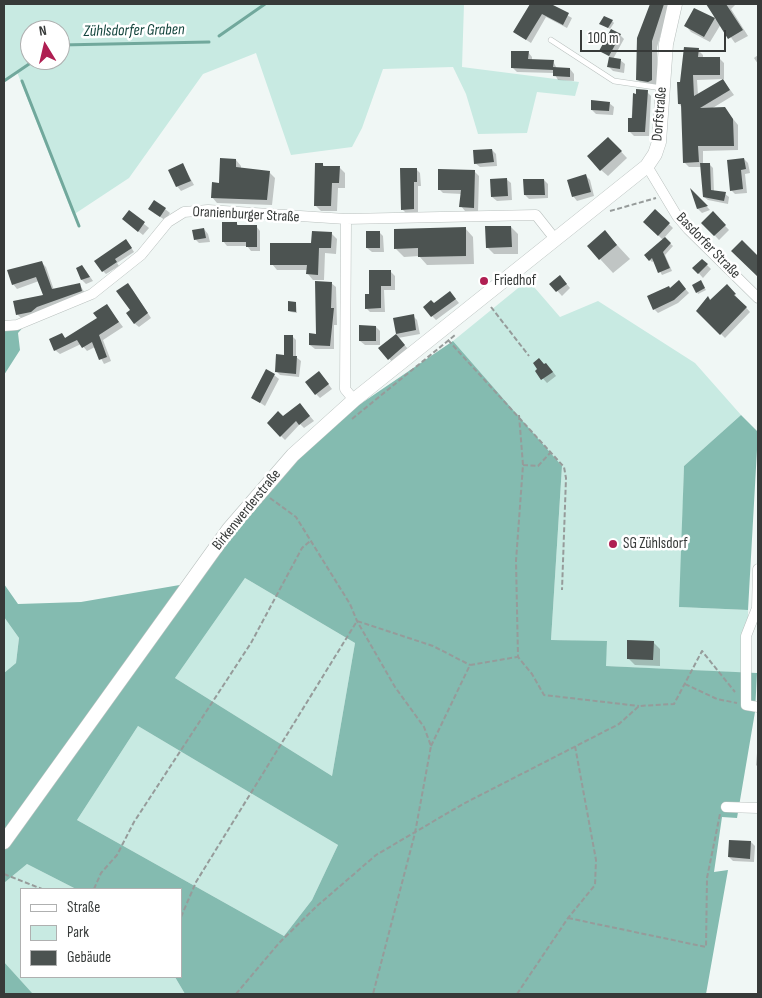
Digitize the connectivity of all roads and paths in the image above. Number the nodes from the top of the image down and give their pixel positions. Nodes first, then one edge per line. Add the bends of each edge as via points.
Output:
1 (675, 4) edge
2 (551, 40) dead end
3 (662, 88) junction
4 (647, 166) junction
5 (665, 196) junction
6 (602, 213) dead end
7 (346, 219) junction
8 (555, 239) junction
9 (482, 297) junction
10 (758, 298) edge
11 (4, 326) edge
12 (445, 336) junction
13 (529, 356) dead end
14 (354, 400) junction
15 (519, 415) junction
16 (347, 423) dead end
17 (551, 452) junction
18 (523, 465) junction
19 (272, 491) dead end
20 (310, 541) junction
21 (758, 569) edge
22 (562, 590) dead end
23 (357, 621) junction
24 (518, 657) junction
25 (470, 665) junction
26 (685, 684) junction
27 (746, 705) junction
28 (639, 706) junction
29 (758, 707) edge
30 (431, 746) junction
31 (574, 746) junction
32 (726, 807) joint
33 (758, 808) edge
34 (415, 833) junction
35 (4, 842) edge
36 (4, 874) edge
37 (39, 888) edge
38 (94, 888) edge
39 (182, 915) edge
40 (568, 918) junction
41 (236, 994) edge
42 (373, 994) edge
43 (517, 994) edge

1 - 3 street, Dorfstraße via 666,44
2 - 3 lane via 614,81
3 - 4 street, Dorfstraße via 659,142
4 - 5 street, Basdorfer Straße
4 - 8 street, Dorfstraße
5 - 6 path
5 - 10 street, Basdorfer Straße via 688,229
7 - 8 street, Oranienburger Straße via 536,215
7 - 11 street, Oranienburger Straße via 208,210 184,212 168,222 140,255 92,294 16,325
7 - 14 street via 345,389
8 - 9 street, Birkenwerderstraße
9 - 12 street, Birkenwerderstraße
9 - 13 path
12 - 14 street, Birkenwerderstraße
12 - 15 path
12 - 16 path
14 - 35 street, Birkenwerderstraße via 294,455 229,528
15 - 17 path
15 - 18 path
17 - 18 path via 538,466
17 - 22 path via 564,467 566,478
18 - 24 path via 516,560
19 - 20 path via 267,496 296,517
20 - 23 path via 350,604
20 - 38 path via 302,548 251,643
21 - 27 street via 757,608 746,636
23 - 25 path via 433,646
23 - 30 path via 395,687 424,727
23 - 39 path via 196,882
24 - 25 path
24 - 28 path via 544,695
25 - 30 path
26 - 27 path via 717,699
26 - 27 path via 702,651
26 - 28 path via 674,704
27 - 29 street
28 - 31 path via 618,724
30 - 34 path
31 - 34 path
31 - 40 path via 596,869 595,885
32 - 33 street
32 - 40 path via 721,810 708,878 706,947
34 - 41 path via 376,855 318,906 280,943
34 - 42 path
36 - 37 path
40 - 43 path

